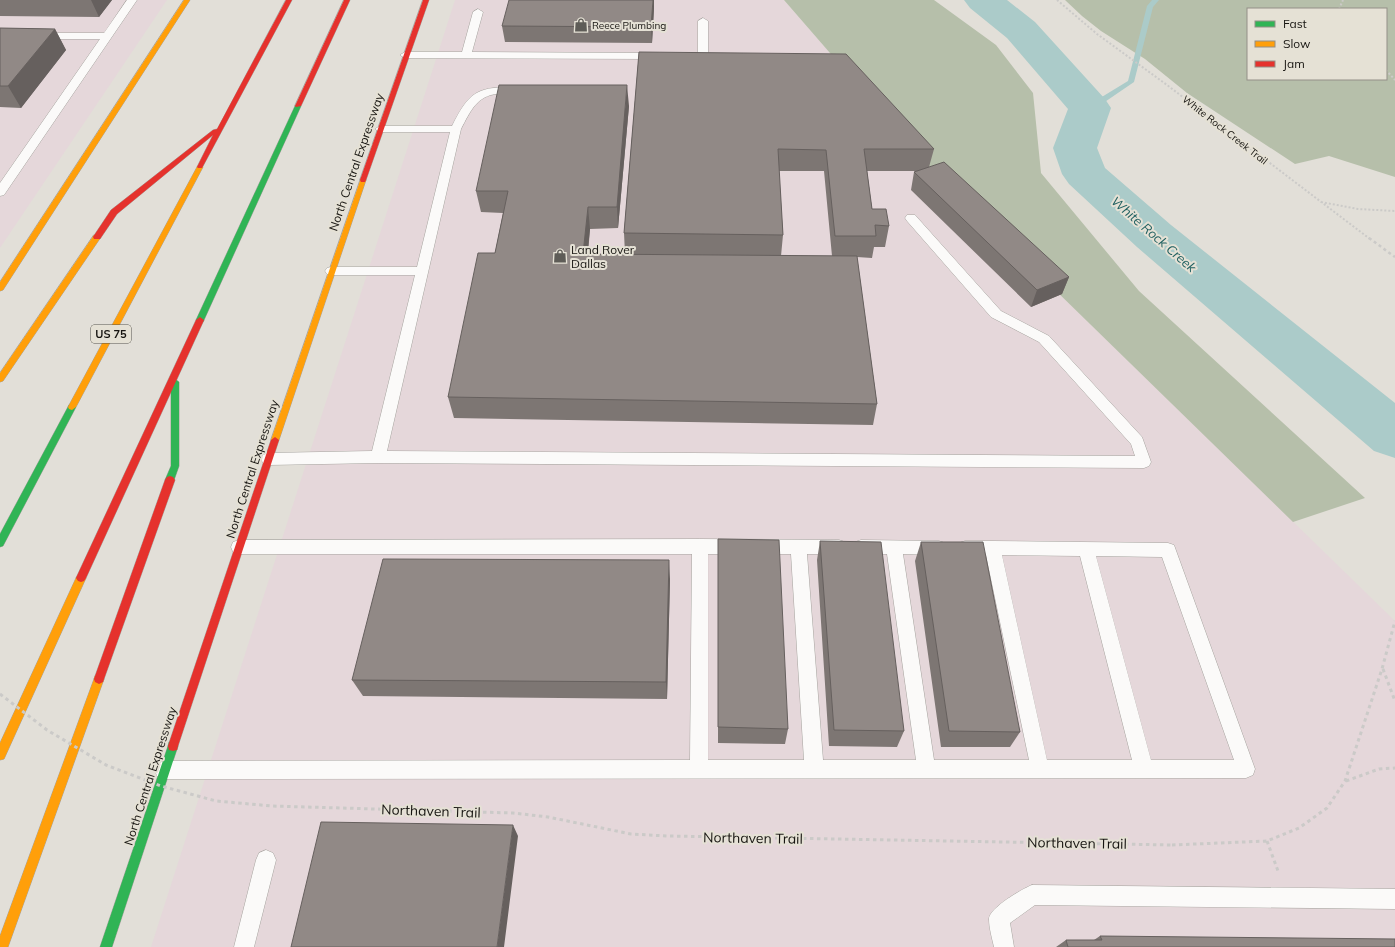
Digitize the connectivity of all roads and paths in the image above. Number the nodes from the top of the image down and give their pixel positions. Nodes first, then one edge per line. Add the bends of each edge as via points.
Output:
1 (132, 0) edge
2 (187, 0) edge
3 (289, 0) edge
4 (347, 0) edge
5 (426, 0) edge
6 (1057, 0) edge
7 (478, 12) dead end
8 (703, 21) dead end
9 (0, 36) edge
10 (107, 36) junction
11 (405, 55) junction
12 (466, 55) junction
13 (1387, 71) edge
14 (1395, 80) edge
15 (530, 90) edge
16 (222, 125) junction
17 (456, 128) junction
18 (380, 129) junction
19 (0, 192) edge
20 (1318, 202) junction
21 (1395, 211) edge
22 (911, 218) dead end
23 (1395, 257) edge
24 (331, 271) junction
25 (423, 271) junction
26 (0, 288) edge
27 (175, 375) junction
28 (0, 379) edge
29 (378, 457) junction
30 (268, 459) junction
31 (0, 543) edge
32 (700, 546) junction
33 (798, 546) junction
34 (239, 547) junction
35 (894, 547) junction
36 (992, 548) junction
37 (1086, 549) junction
38 (1395, 621) edge
39 (1382, 669) junction
40 (0, 694) edge
41 (1395, 701) edge
42 (0, 755) edge
43 (1395, 768) edge
44 (699, 769) junction
45 (814, 769) junction
46 (926, 769) junction
47 (1040, 769) junction
48 (1144, 769) junction
49 (164, 770) junction
50 (1346, 782) junction
51 (266, 860) dead end
52 (1395, 898) edge
53 (2, 947) edge
54 (106, 947) edge
55 (244, 947) edge
56 (1004, 947) edge

1 - 10 lane
2 - 26 main road
3 - 16 main road, US 75
4 - 27 main road
5 - 11 main road, North Central Expressway
6 - 20 path, White Rock Creek Trail via 1099,37 1165,84
7 - 12 lane
8 - 12 lane via 703,56
9 - 10 lane
10 - 19 lane
11 - 12 lane
11 - 18 main road, North Central Expressway
13 - 14 path
15 - 17 lane via 493,91 475,96
16 - 28 main road via 114,212
16 - 31 main road, US 75
17 - 18 lane
17 - 25 lane
18 - 24 main road, North Central Expressway
20 - 21 path via 1379,212
20 - 23 path, White Rock Creek Trail
22 - 29 lane via 996,314 1044,339 1137,441 1144,462
24 - 25 lane
24 - 30 main road, North Central Expressway
25 - 29 lane
27 - 42 main road
27 - 53 main road via 175,466 33,867
29 - 30 lane
30 - 34 main road, North Central Expressway
32 - 33 lane
32 - 34 lane
32 - 44 lane
33 - 35 lane
33 - 45 lane
34 - 49 main road, North Central Expressway
35 - 36 lane
35 - 46 lane
36 - 37 lane
36 - 47 lane
37 - 48 lane
37 - 48 lane via 1168,550 1246,769
38 - 39 path, Northaven Trail
39 - 41 path
39 - 50 path, Northaven Trail
40 - 50 path, Northaven Trail, bridge via 47,730 106,765 161,786 216,802 513,813 548,817 631,834 1172,844 1268,841 1299,828 1327,808
43 - 50 path via 1379,769
44 - 45 lane
44 - 49 lane
45 - 46 lane
46 - 47 lane
47 - 48 lane
49 - 54 main road, North Central Expressway
51 - 55 lane
52 - 56 lane via 1032,895 999,918

